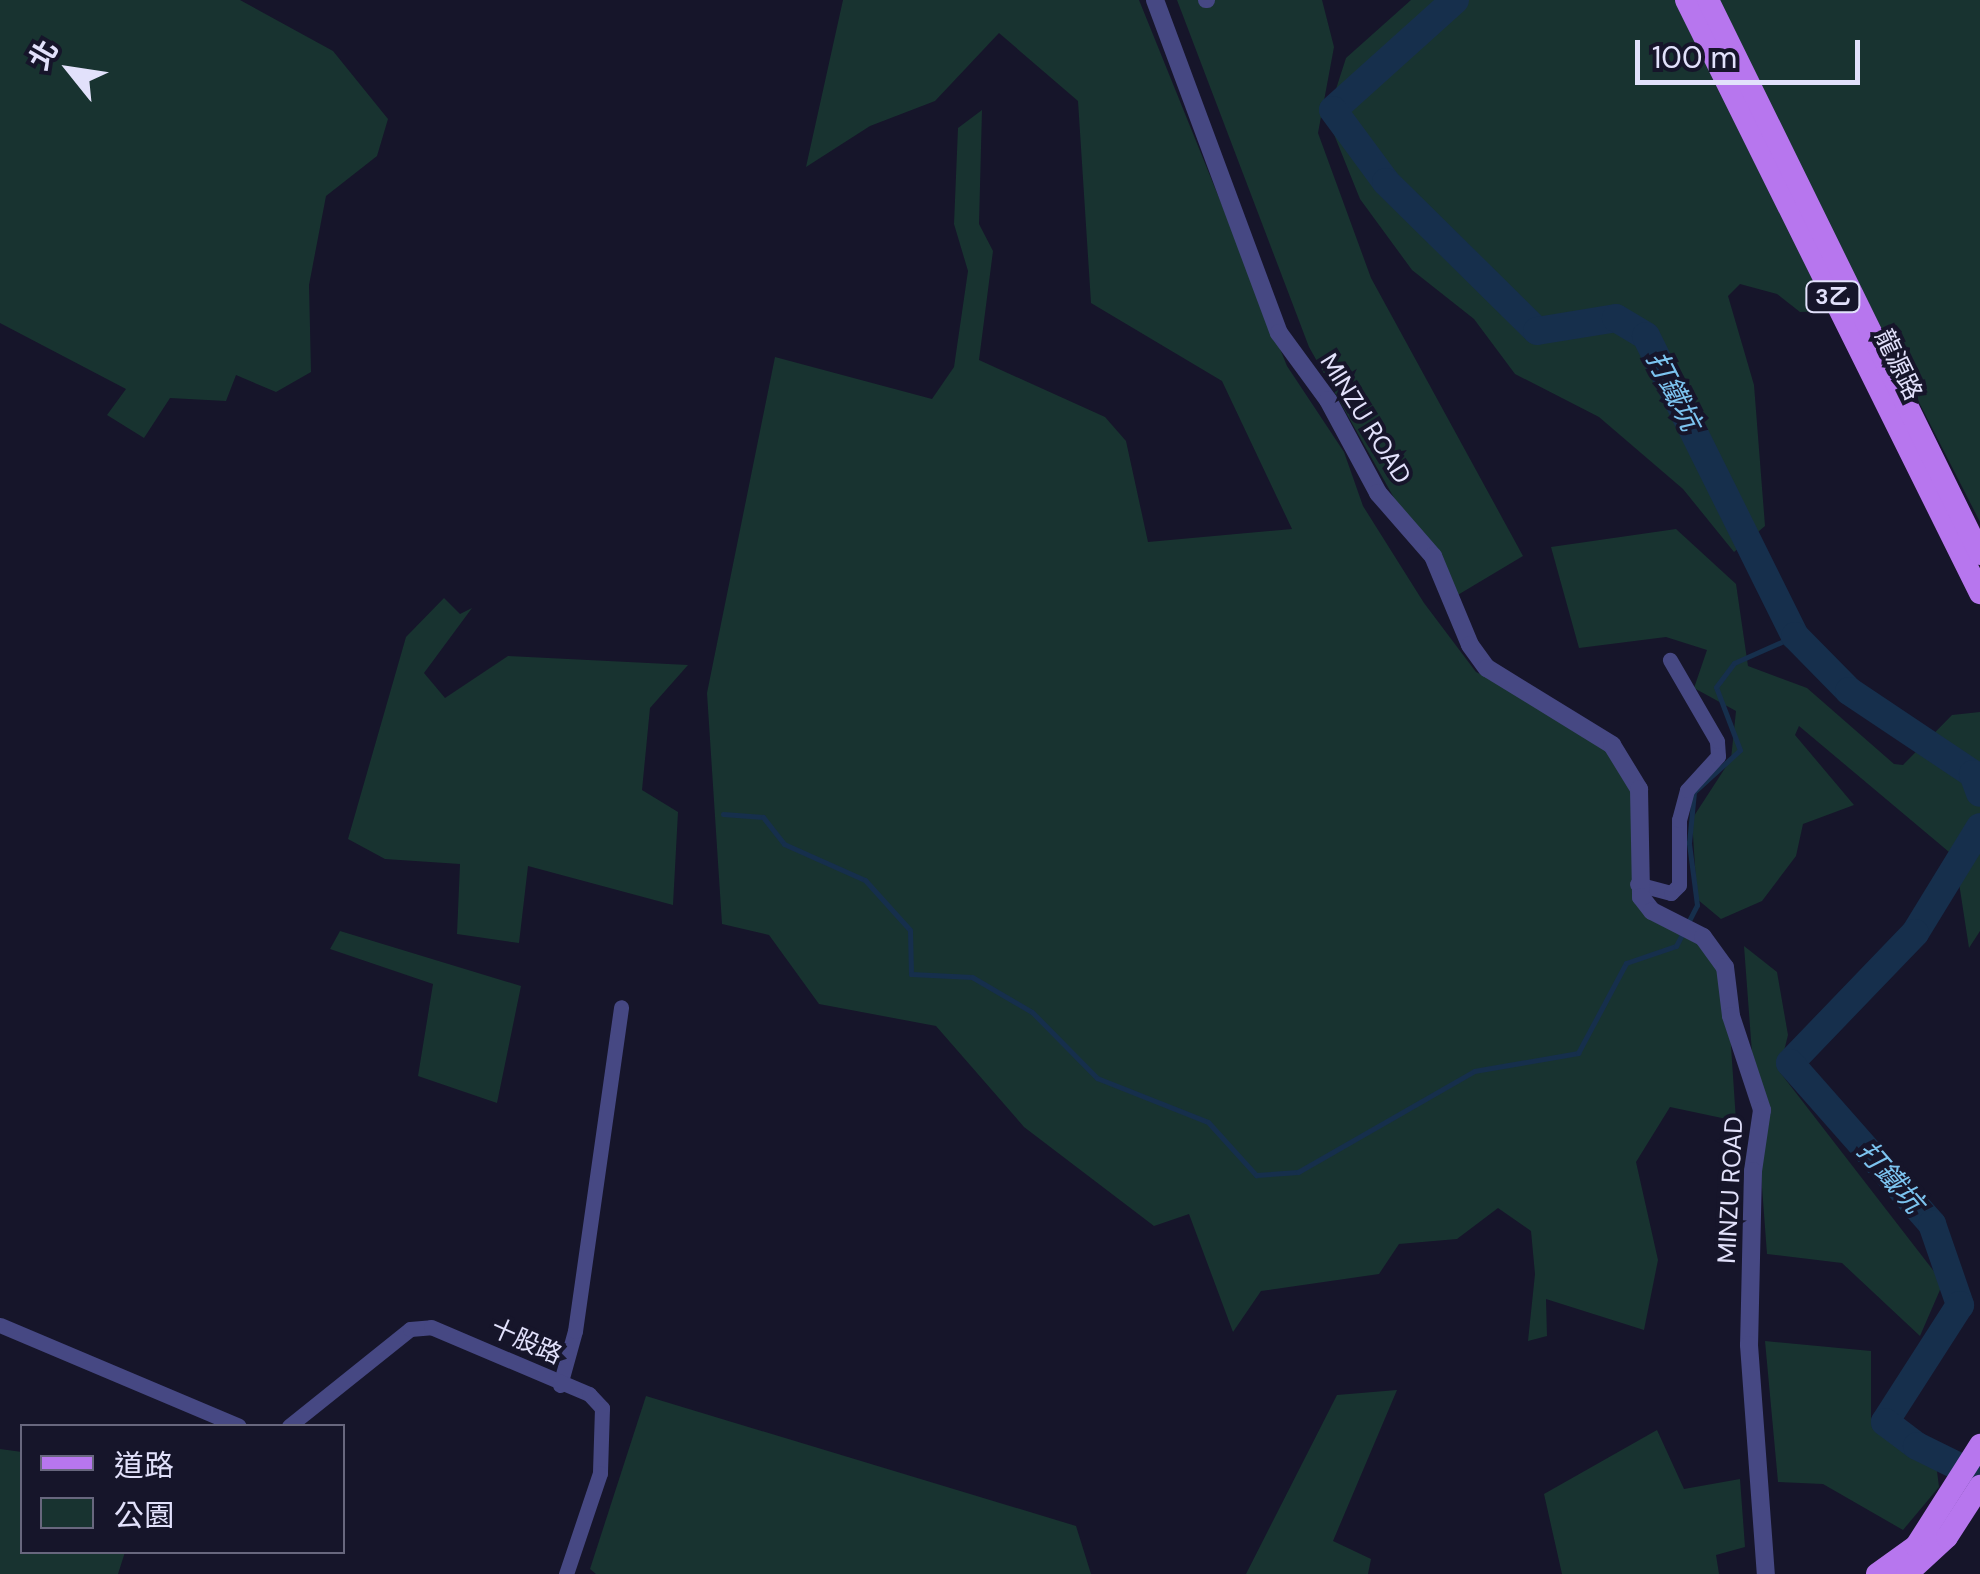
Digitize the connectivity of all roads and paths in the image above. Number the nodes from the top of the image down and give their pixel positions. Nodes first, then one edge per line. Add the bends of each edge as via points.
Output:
1 (1155, 0) edge
2 (1686, 0) edge
3 (1708, 0) edge
4 (1980, 554) edge
5 (1980, 593) edge
6 (1670, 660) dead end
7 (1638, 884) junction
8 (620, 1006) dead end
9 (0, 1325) edge
10 (560, 1384) junction
11 (233, 1424) edge
12 (291, 1424) edge
13 (1977, 1450) edge
14 (1974, 1484) edge
15 (566, 1574) edge
16 (1766, 1574) edge
17 (1877, 1574) edge
18 (1908, 1574) edge

1 - 7 street, MINZU ROAD via 1279,332 1328,400 1378,493 1433,556 1470,645 1488,668 1612,745 1639,790 1644,824
2 - 5 main road, 龍源路 / 3乙
3 - 4 main road, 龍源路 / 3乙
6 - 7 street via 1718,741 1718,756 1687,790 1679,820 1679,884 1672,894
7 - 16 street, MINZU ROAD via 1652,911 1713,946 1762,1110 1753,1171 1749,1345
8 - 10 street via 575,1331
9 - 11 street
10 - 12 street, 十股路 via 431,1327 410,1328
10 - 15 street, 十股路 via 589,1394 602,1408 604,1426 600,1473
13 - 14 main road
14 - 17 main road via 1916,1546
14 - 18 main road via 1947,1537

